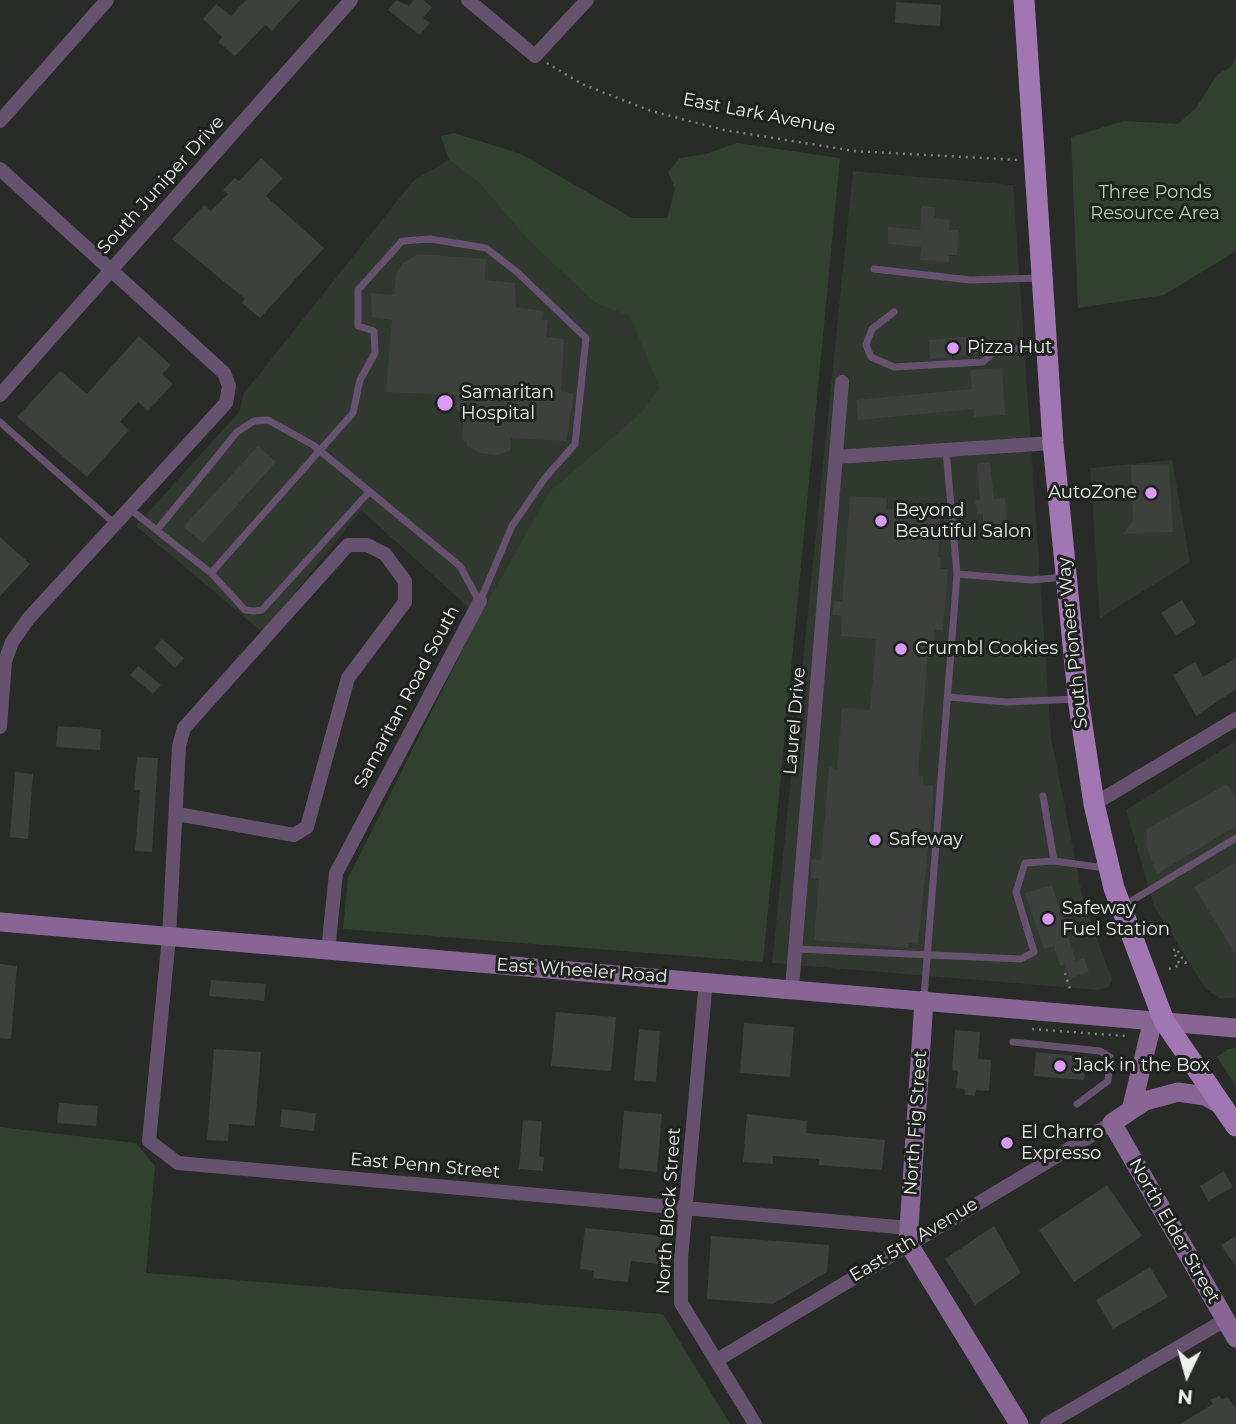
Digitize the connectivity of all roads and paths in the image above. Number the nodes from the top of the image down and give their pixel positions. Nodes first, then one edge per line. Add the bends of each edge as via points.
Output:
1 (107, 0) edge
2 (351, 0) edge
3 (468, 0) edge
4 (587, 0) edge
5 (1024, 0) edge
6 (535, 57) junction
7 (0, 121) edge
8 (1035, 160) junction
9 (0, 169) edge
10 (874, 269) dead end
11 (112, 270) junction
12 (1042, 278) junction
13 (894, 312) dead end
14 (1046, 344) junction
15 (842, 382) dead end
16 (0, 395) edge
17 (0, 422) edge
18 (1053, 443) junction
19 (946, 450) junction
20 (318, 451) junction
21 (836, 457) junction
22 (369, 492) junction
23 (131, 510) junction
24 (116, 524) junction
25 (157, 530) junction
26 (211, 573) junction
27 (957, 574) junction
28 (1066, 577) junction
29 (480, 601) junction
30 (948, 697) junction
31 (1078, 698) junction
32 (1236, 719) edge
33 (0, 727) edge
34 (1042, 796) dead end
35 (1094, 804) junction
36 (177, 814) junction
37 (1236, 838) edge
38 (1054, 861) junction
39 (1108, 868) junction
40 (1120, 907) junction
41 (0, 922) edge
42 (169, 937) junction
43 (795, 948) junction
44 (328, 951) junction
45 (928, 954) junction
46 (1187, 962) dead end
47 (1169, 970) dead end
48 (1065, 973) dead end
49 (706, 981) junction
50 (792, 988) junction
51 (1070, 989) dead end
52 (924, 1000) junction
53 (1158, 1021) junction
54 (1236, 1028) edge
55 (1032, 1029) dead end
56 (1125, 1036) dead end
57 (1013, 1042) dead end
58 (1077, 1104) dead end
59 (1221, 1105) junction
60 (1131, 1110) junction
61 (1112, 1123) junction
62 (1236, 1126) edge
63 (686, 1209) junction
64 (909, 1236) junction
65 (1231, 1316) edge
66 (1236, 1338) edge
67 (717, 1360) junction
68 (755, 1424) edge
69 (1019, 1424) edge
70 (1047, 1424) edge

1 - 7 street
2 - 11 street, South Juniper Drive
3 - 6 street
4 - 6 street
5 - 8 main road, South Pioneer Way
6 - 8 path, East Lark Avenue via 628,102 724,130 854,151
8 - 12 main road, South Pioneer Way
9 - 11 street
10 - 12 lane via 970,280
11 - 16 street, South Juniper Drive
11 - 23 street via 224,373 229,386 226,403
12 - 14 main road, South Pioneer Way
13 - 14 lane via 872,329 866,345 871,357 894,368 983,362 994,352
14 - 18 main road, South Pioneer Way
15 - 21 street, Laurel Drive
17 - 24 lane
18 - 19 street
18 - 28 main road, South Pioneer Way
19 - 21 street
19 - 27 lane
20 - 22 lane, Samaritan Road South
20 - 25 lane, Samaritan Road South via 268,420 254,421 237,432
20 - 26 lane
20 - 29 lane via 353,412 360,380 375,353 374,331 358,326 358,290 402,241 430,239 486,248 517,272 586,338 575,444 512,526
21 - 43 street, Laurel Drive
22 - 26 lane via 262,610 245,610
22 - 29 lane, Samaritan Road South via 460,566
23 - 24 street
23 - 25 lane
24 - 33 street via 12,642 5,661
25 - 26 lane
27 - 28 lane via 1031,580
27 - 30 lane
28 - 31 main road, South Pioneer Way
29 - 44 street, Samaritan Road South via 336,873
30 - 31 lane via 1006,702
30 - 45 lane
31 - 35 main road, South Pioneer Way
32 - 35 street
34 - 38 lane
35 - 39 main road, South Pioneer Way
36 - 36 street via 179,746 184,728 348,545 367,545 390,560 405,581 405,602 348,678 307,827 294,835
36 - 42 street
37 - 40 lane
38 - 39 lane
38 - 45 lane via 1025,863 1016,892 1034,952 1021,959
39 - 40 main road, South Pioneer Way
40 - 53 main road, South Pioneer Way
41 - 42 main road, East Wheeler Road
42 - 44 main road, East Wheeler Road
42 - 63 street, East Penn Street via 149,1141 178,1163
43 - 45 lane
43 - 50 street, Laurel Drive
44 - 49 main road, East Wheeler Road
45 - 52 lane
46 - 47 path via 1176,948 1173,951 1181,965
48 - 51 path
49 - 50 main road, East Wheeler Road
49 - 63 street, North Block Street
50 - 52 main road, East Wheeler Road
52 - 53 main road, East Wheeler Road
52 - 64 main road, North Fig Street
53 - 54 main road
53 - 59 main road, South Pioneer Way
53 - 60 main road
55 - 56 path
57 - 58 lane via 1100,1051 1110,1057 1108,1081
59 - 60 main road via 1205,1096 1178,1092
59 - 62 main road, South Pioneer Way
60 - 61 main road
61 - 64 street, East 5th Avenue
61 - 65 main road, North Elder Street
63 - 64 street, East Penn Street
63 - 67 street, North Block Street via 681,1303
64 - 67 street, East 5th Avenue
64 - 69 main road
65 - 66 main road, North Elder Street
65 - 70 street
67 - 68 street, North Block Street

